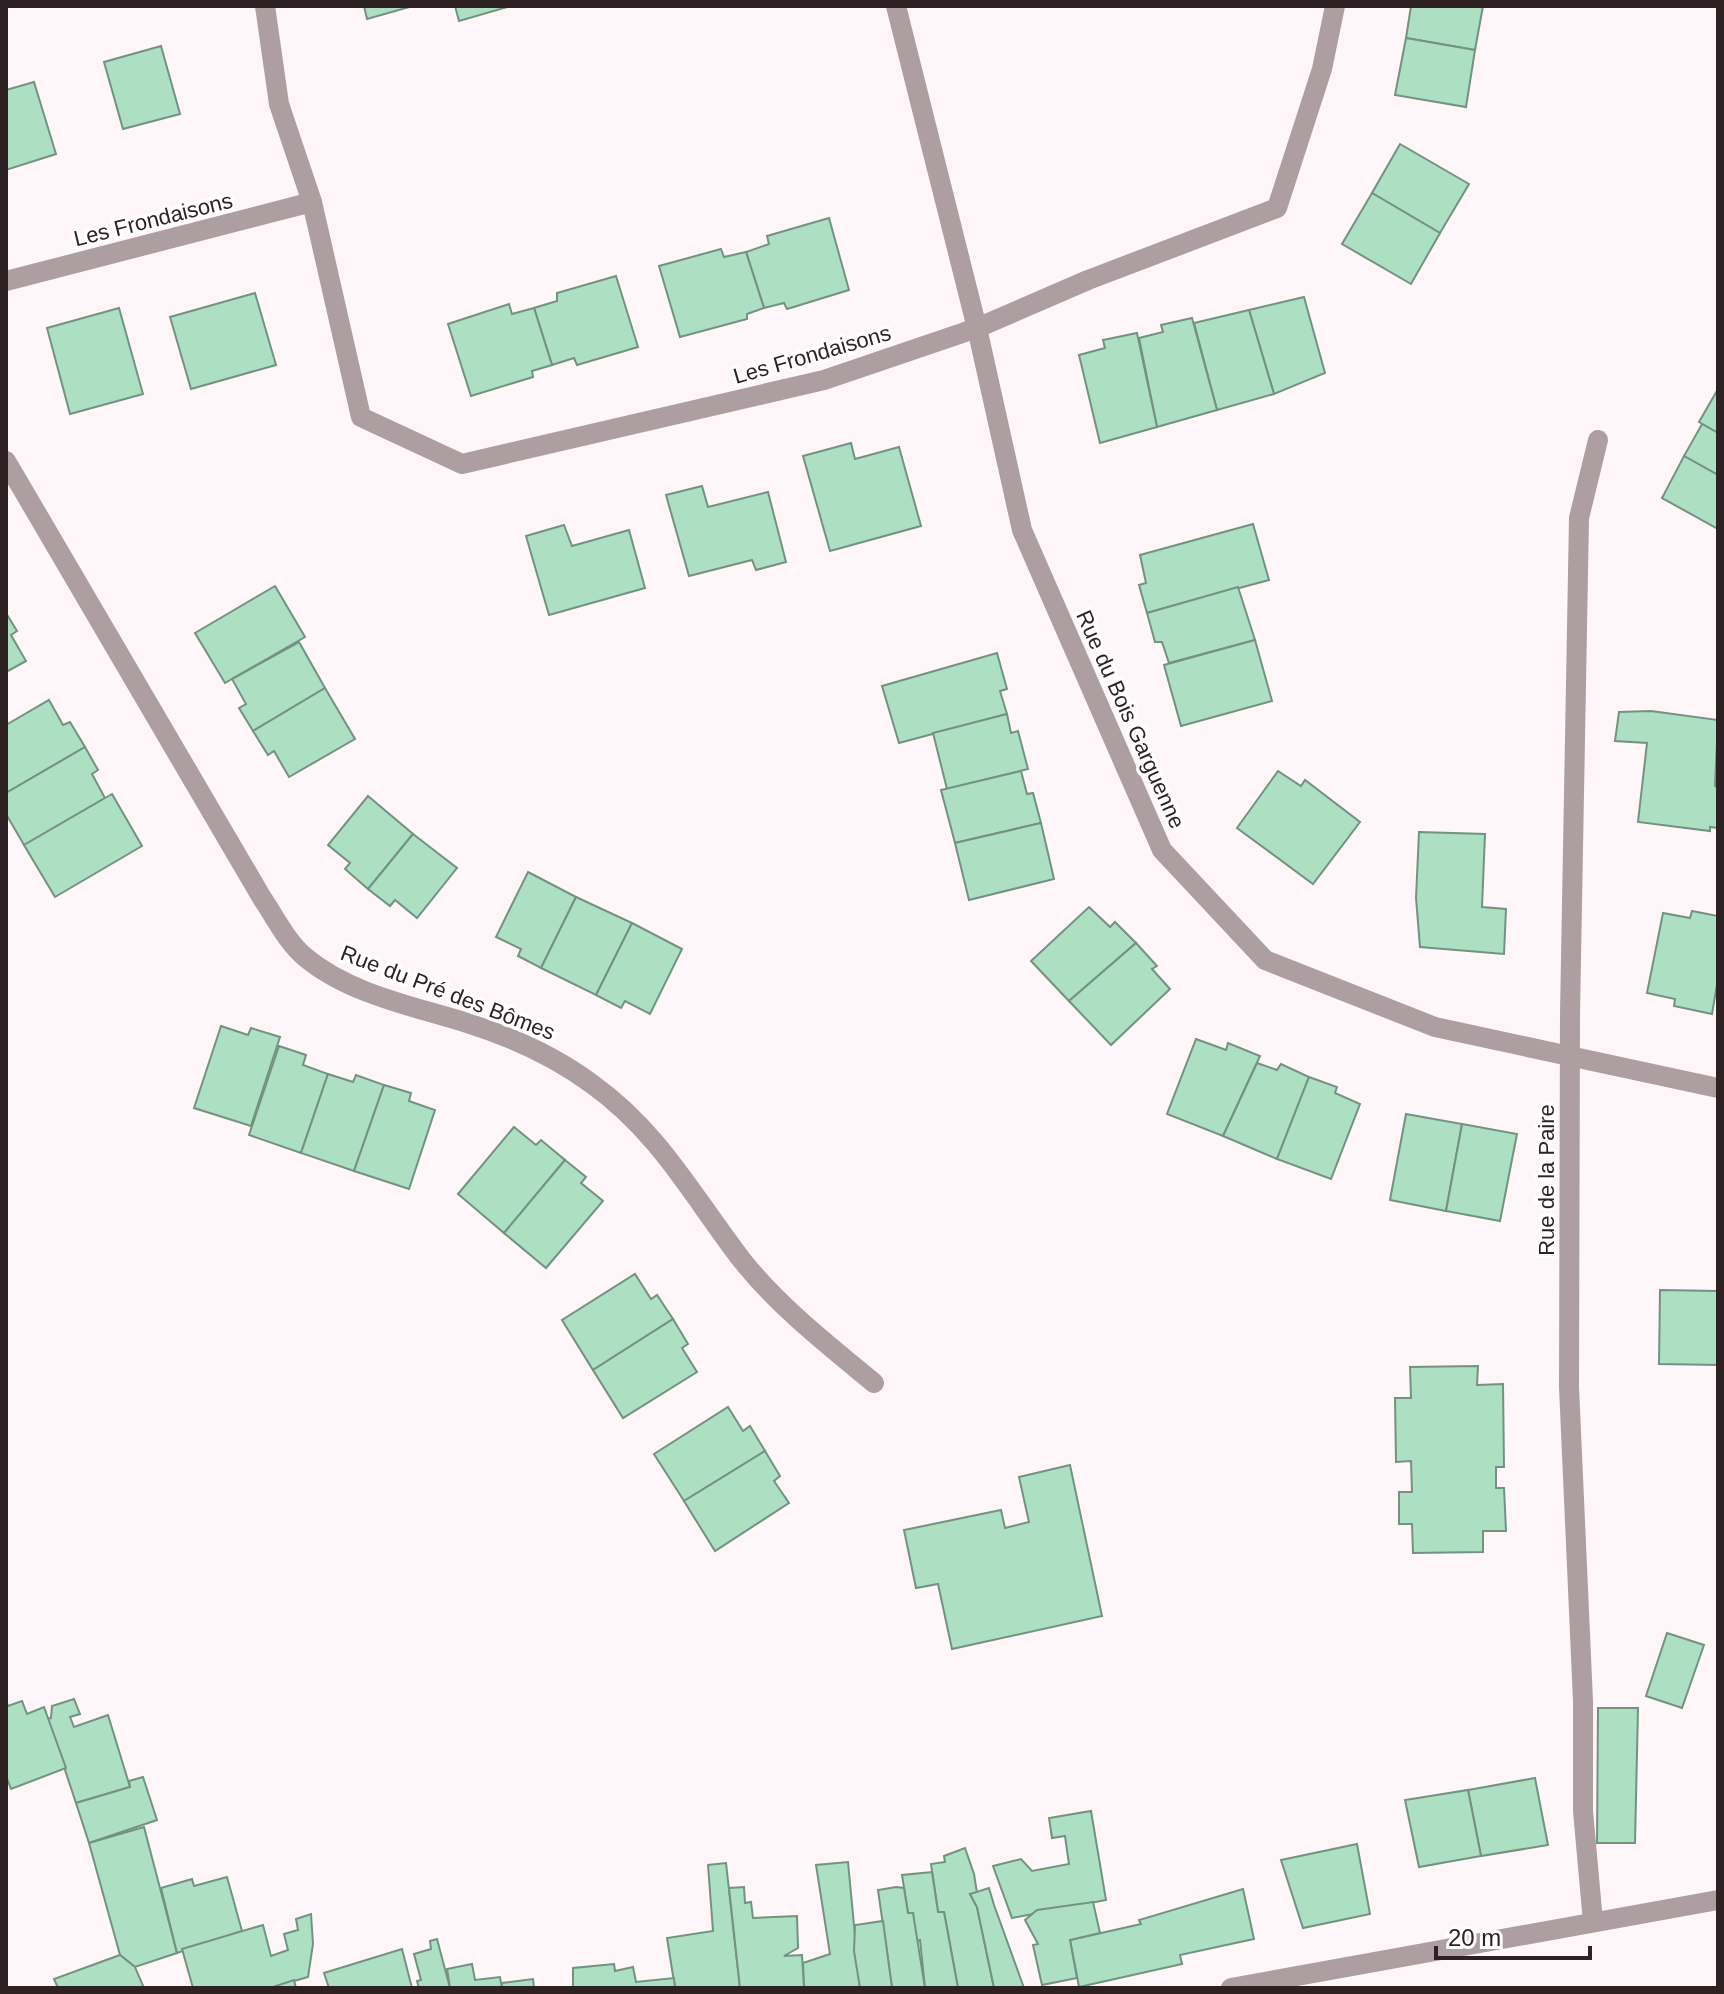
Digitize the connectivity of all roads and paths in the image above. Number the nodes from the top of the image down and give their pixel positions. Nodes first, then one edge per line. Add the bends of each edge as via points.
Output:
1 (265, 6) edge
2 (896, 6) edge
3 (1335, 6) edge
4 (312, 202) junction
5 (6, 281) edge
6 (977, 328) junction
7 (1598, 440) dead end
8 (6, 461) edge
9 (1570, 1056) junction
10 (1718, 1088) edge
11 (874, 1383) dead end
12 (1718, 1900) edge
13 (1593, 1922) junction
14 (1231, 1988) edge

1 - 4 street, Les Frondaisons via 279,104
2 - 6 street, Rue du Bois Garguenne
3 - 6 street, Les Frondaisons via 1322,69 1277,208
4 - 5 street, Les Frondaisons
4 - 6 street, Les Frondaisons via 361,417 462,464 824,380
6 - 9 street, Rue du Bois Garguenne via 1022,530 1162,850 1265,960 1435,1027
7 - 9 street, Rue de la Paire via 1579,518
8 - 11 street, Rue du Pré des Bômes via 262,898 302,955 346,983 556,1059 593,1084 657,1143 742,1261 771,1292
9 - 10 street, Rue du Bois Garguenne
9 - 13 street, Rue de la Paire via 1569,1387 1583,1811
12 - 13 street
13 - 14 street

